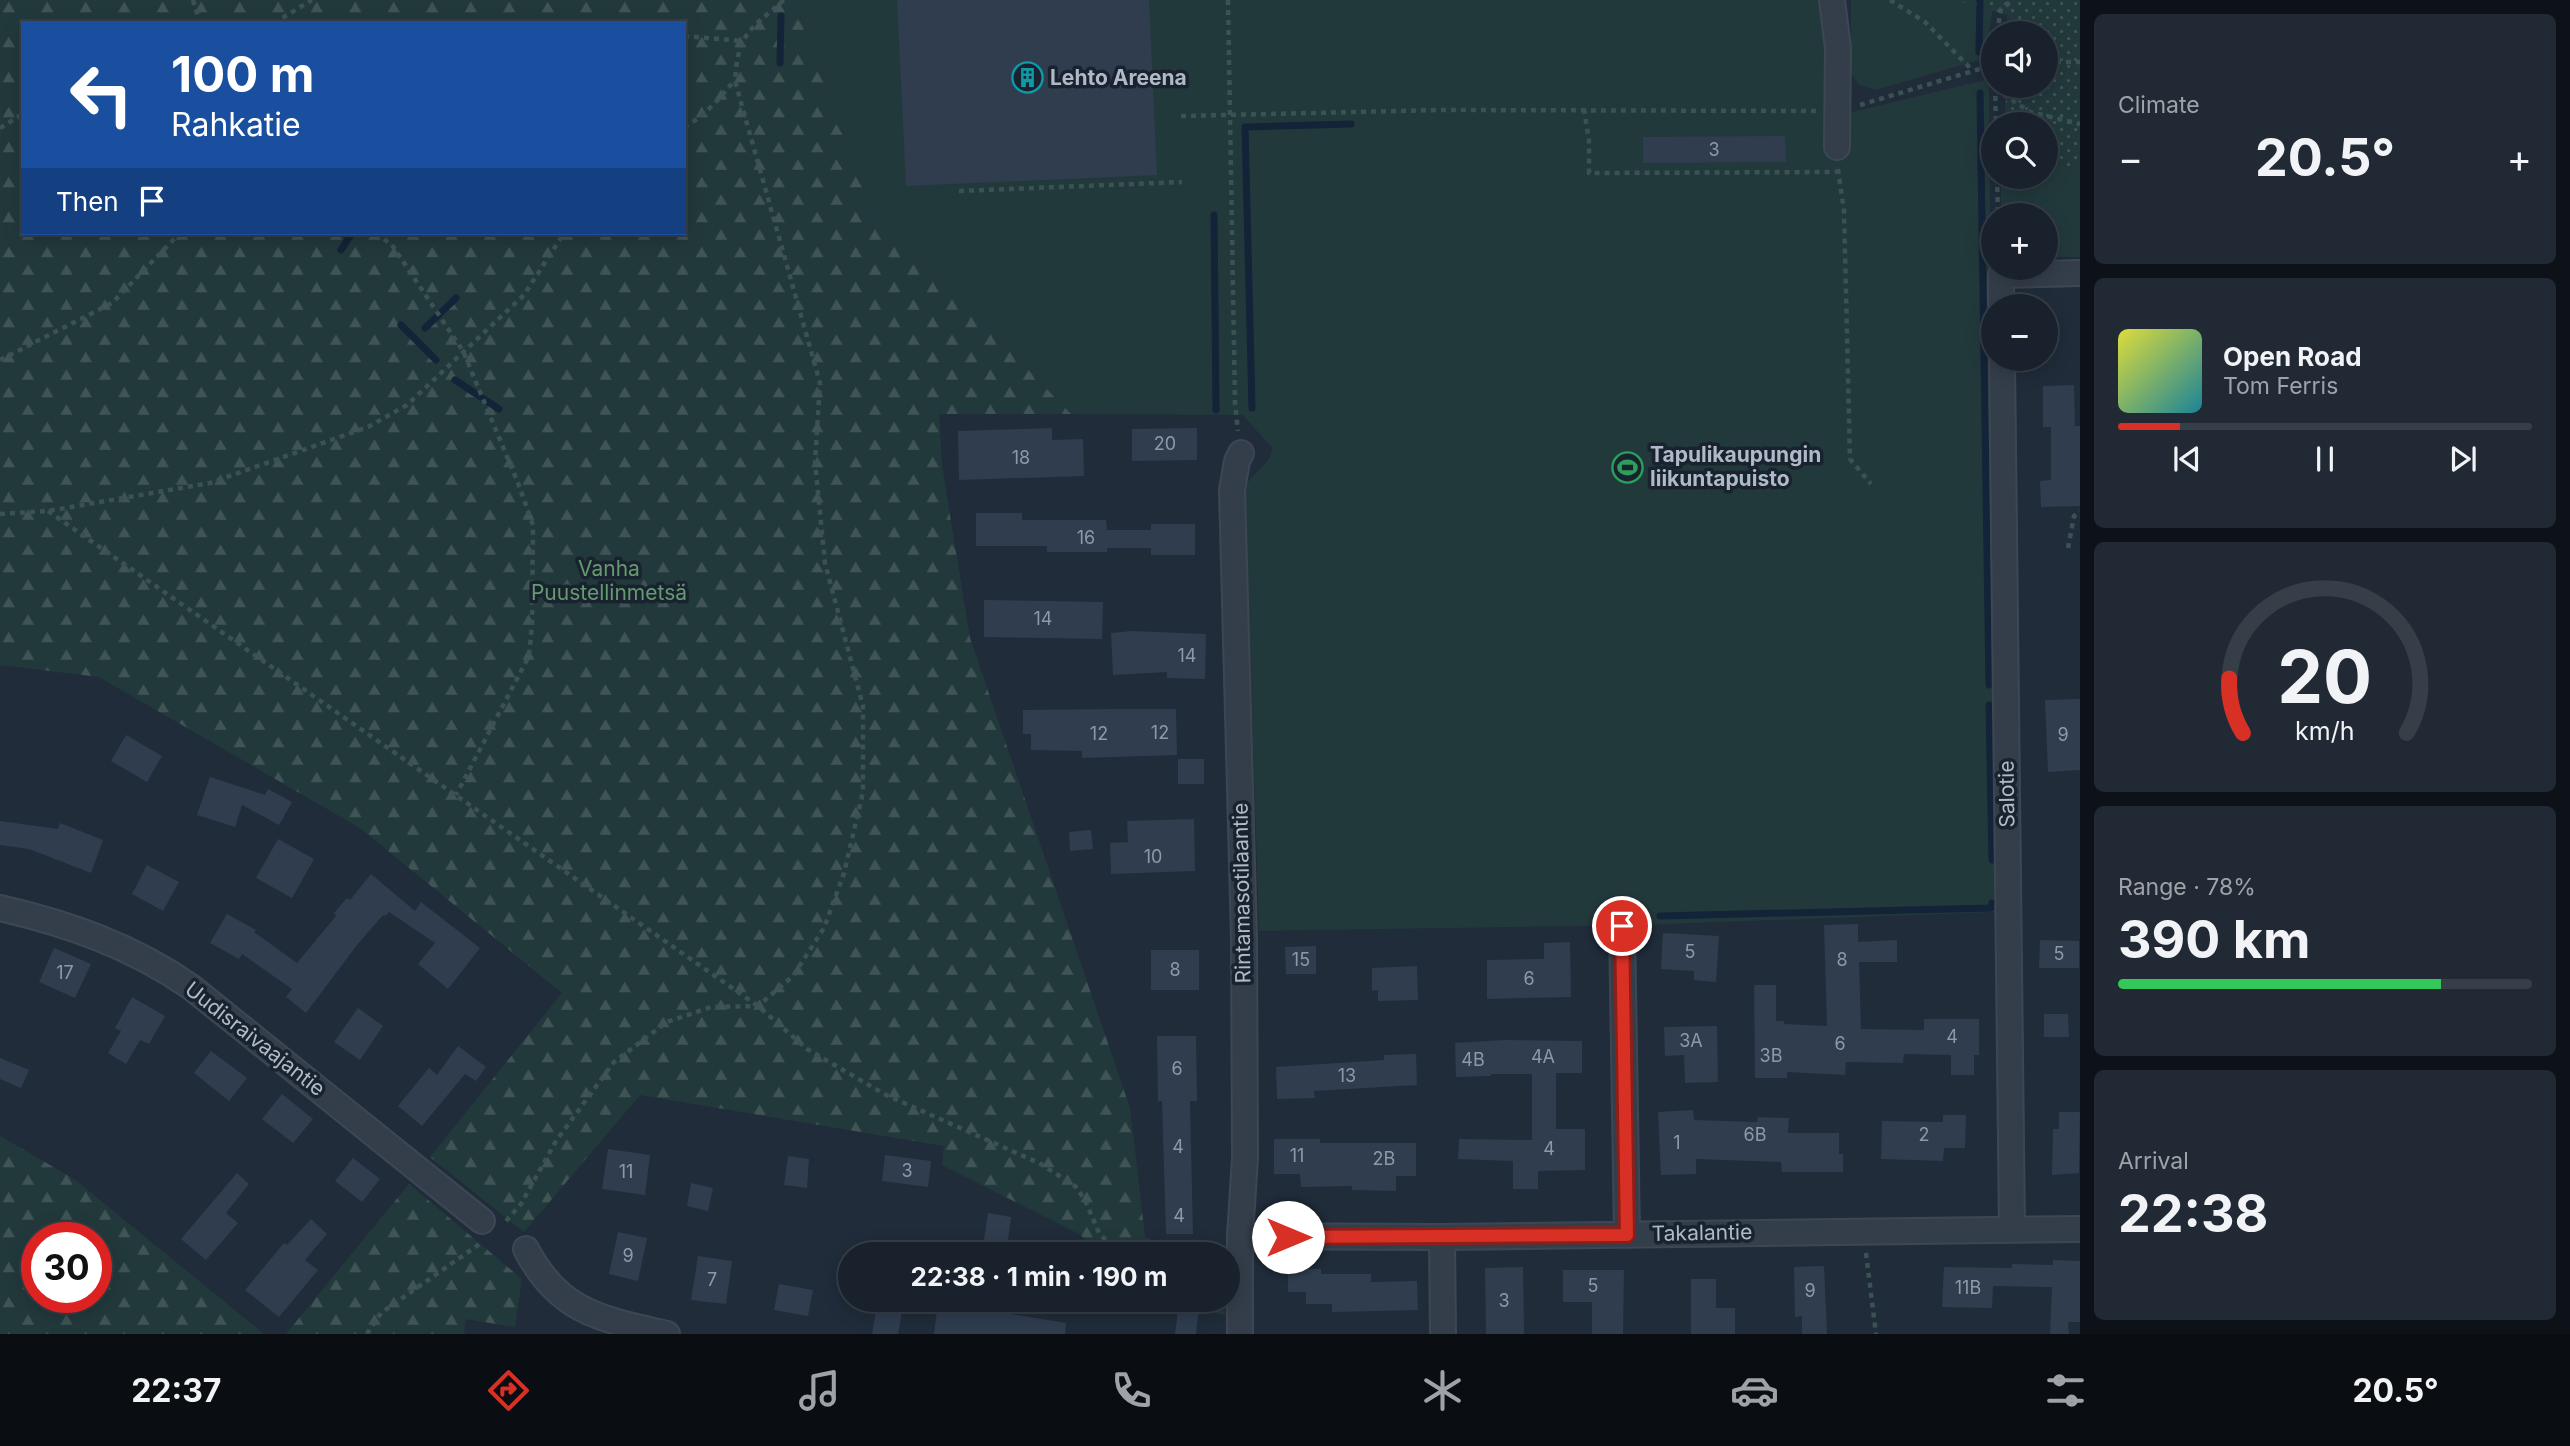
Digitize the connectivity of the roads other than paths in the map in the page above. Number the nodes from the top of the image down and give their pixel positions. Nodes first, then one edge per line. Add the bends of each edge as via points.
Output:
1 (1832, 0) edge
2 (1838, 147) road end
3 (2080, 273) edge
4 (2001, 294) edge
5 (2002, 371) edge
6 (1241, 453) road end
7 (0, 908) edge
8 (1622, 926) dead end
9 (491, 1228) road end
10 (2080, 1228) edge
11 (2012, 1229) junction
12 (1627, 1235) junction
13 (1240, 1236) junction
14 (1442, 1237) junction
15 (526, 1249) dead end
16 (667, 1334) edge
17 (1240, 1334) edge
18 (1443, 1334) edge

1 - 2 street via 1838,48
3 - 4 street via 2001,275
5 - 11 street, Salotie
6 - 13 street, Rintamasotilaantie via 1231,490 1244,938 1245,1158
7 - 9 street, Uudisraivaajantie via 75,928 124,947 169,972
8 - 12 street
10 - 11 street, Takalantie
11 - 12 street, Takalantie
12 - 14 street, Takalantie
13 - 14 street, Takalantie
13 - 17 street, Rintamasotilaantie
14 - 18 street
15 - 16 street via 559,1296 595,1316

